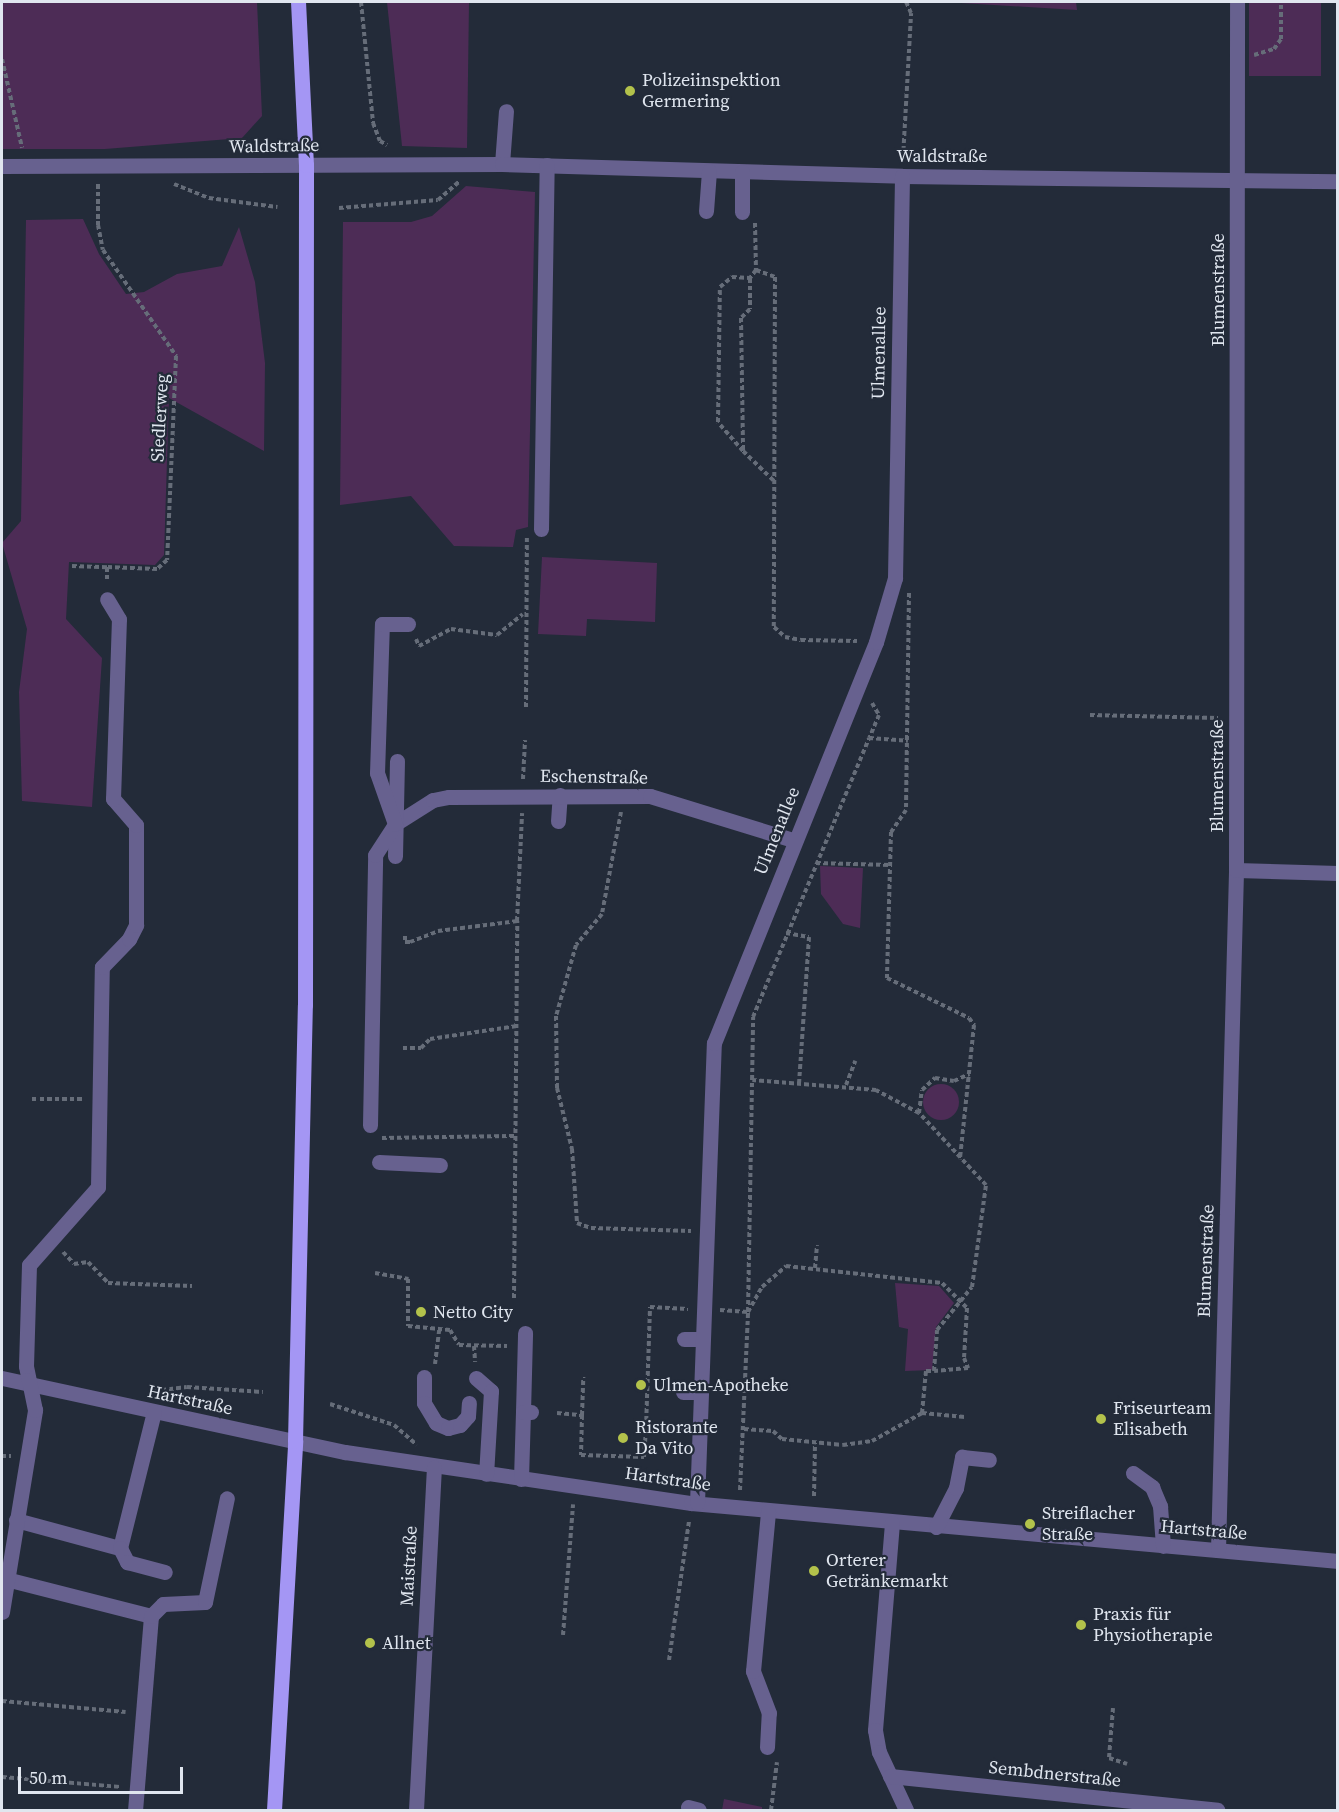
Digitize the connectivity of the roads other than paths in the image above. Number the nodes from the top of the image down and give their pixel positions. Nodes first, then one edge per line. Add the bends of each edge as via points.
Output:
1 (298, 2) edge
2 (1238, 2) edge
3 (506, 111) dead end
4 (502, 164) junction
5 (306, 165) junction
6 (547, 165) junction
7 (2, 166) edge
8 (709, 171) junction
9 (742, 172) junction
10 (902, 176) junction
11 (1238, 178) junction
12 (1338, 181) edge
13 (706, 212) dead end
14 (748, 214) road end
15 (541, 529) road end
16 (107, 599) road end
17 (408, 624) road end
18 (397, 761) dead end
19 (560, 795) junction
20 (558, 820) dead end
21 (396, 824) junction
22 (793, 840) junction
23 (395, 856) dead end
24 (1236, 870) junction
25 (1338, 873) edge
26 (372, 1117) road end
27 (379, 1162) dead end
28 (440, 1165) dead end
29 (525, 1333) dead end
30 (684, 1339) dead end
31 (701, 1339) junction
32 (429, 1372) road end
33 (2, 1378) edge
34 (476, 1378) dead end
35 (30, 1385) junction
36 (683, 1392) dead end
37 (701, 1392) junction
38 (469, 1403) dead end
39 (154, 1412) junction
40 (295, 1441) junction
41 (989, 1460) dead end
42 (434, 1467) junction
43 (1133, 1473) dead end
44 (486, 1474) junction
45 (521, 1479) junction
46 (227, 1498) dead end
47 (694, 1503) junction
48 (768, 1512) junction
49 (16, 1520) junction
50 (892, 1523) junction
51 (936, 1527) junction
52 (1163, 1546) junction
53 (120, 1548) junction
54 (1218, 1550) junction
55 (1338, 1561) edge
56 (165, 1572) dead end
57 (6, 1579) junction
58 (2, 1612) edge
59 (152, 1616) junction
60 (767, 1747) road end
61 (890, 1776) junction
62 (135, 1810) edge
63 (274, 1810) edge
64 (416, 1810) edge
65 (906, 1810) edge
66 (1216, 1810) edge

1 - 5 main road
2 - 11 street, Blumenstraße
3 - 4 street
4 - 5 street, Waldstraße
4 - 6 street, Waldstraße
5 - 7 street, Waldstraße
5 - 40 main road via 305,1005
6 - 8 street, Waldstraße
6 - 15 street
8 - 9 street, Waldstraße
8 - 13 street
9 - 10 street, Waldstraße
9 - 14 street
10 - 11 street, Waldstraße
10 - 22 street, Ulmenallee via 895,578 876,642
11 - 12 street, Waldstraße
11 - 24 street, Blumenstraße
16 - 35 street via 119,619 113,798 136,825 136,925 129,939 102,967 98,1188 29,1265 26,1366
17 - 21 street via 382,624 377,773
18 - 21 street
19 - 20 street
19 - 21 street, Eschenstraße via 449,797 433,800
19 - 22 street, Eschenstraße via 650,796
21 - 23 street
21 - 26 street via 375,855
22 - 31 street, Ulmenallee via 714,1043
24 - 25 street
24 - 54 street, Blumenstraße
27 - 28 street
29 - 45 street via 527,1412
30 - 31 street
31 - 37 street, Ulmenallee
32 - 38 street via 424,1403 436,1423 448,1428 460,1425 468,1416
33 - 35 street, Hartstraße
34 - 44 street via 491,1391
35 - 39 street, Hartstraße
35 - 49 street via 35,1410
36 - 37 street
37 - 47 street, Ulmenallee
39 - 40 street, Hartstraße
39 - 53 street
40 - 42 street, Hartstraße
40 - 63 main road
41 - 51 street via 962,1457 956,1488
42 - 44 street, Hartstraße
42 - 64 street, Maistraße
43 - 52 street via 1152,1487 1160,1506
44 - 45 street, Hartstraße
45 - 47 street, Hartstraße
46 - 59 street via 205,1602 169,1603
47 - 48 street, Hartstraße
48 - 50 street, Hartstraße
48 - 60 street via 753,1671 770,1713
49 - 53 street
49 - 57 street
50 - 51 street, Hartstraße
50 - 61 street via 875,1730
51 - 52 street, Hartstraße
52 - 54 street, Hartstraße
53 - 56 street via 127,1562
54 - 55 street, Hartstraße
57 - 58 street
57 - 59 street
59 - 62 street
61 - 65 street
61 - 66 street, Sembdnerstraße

